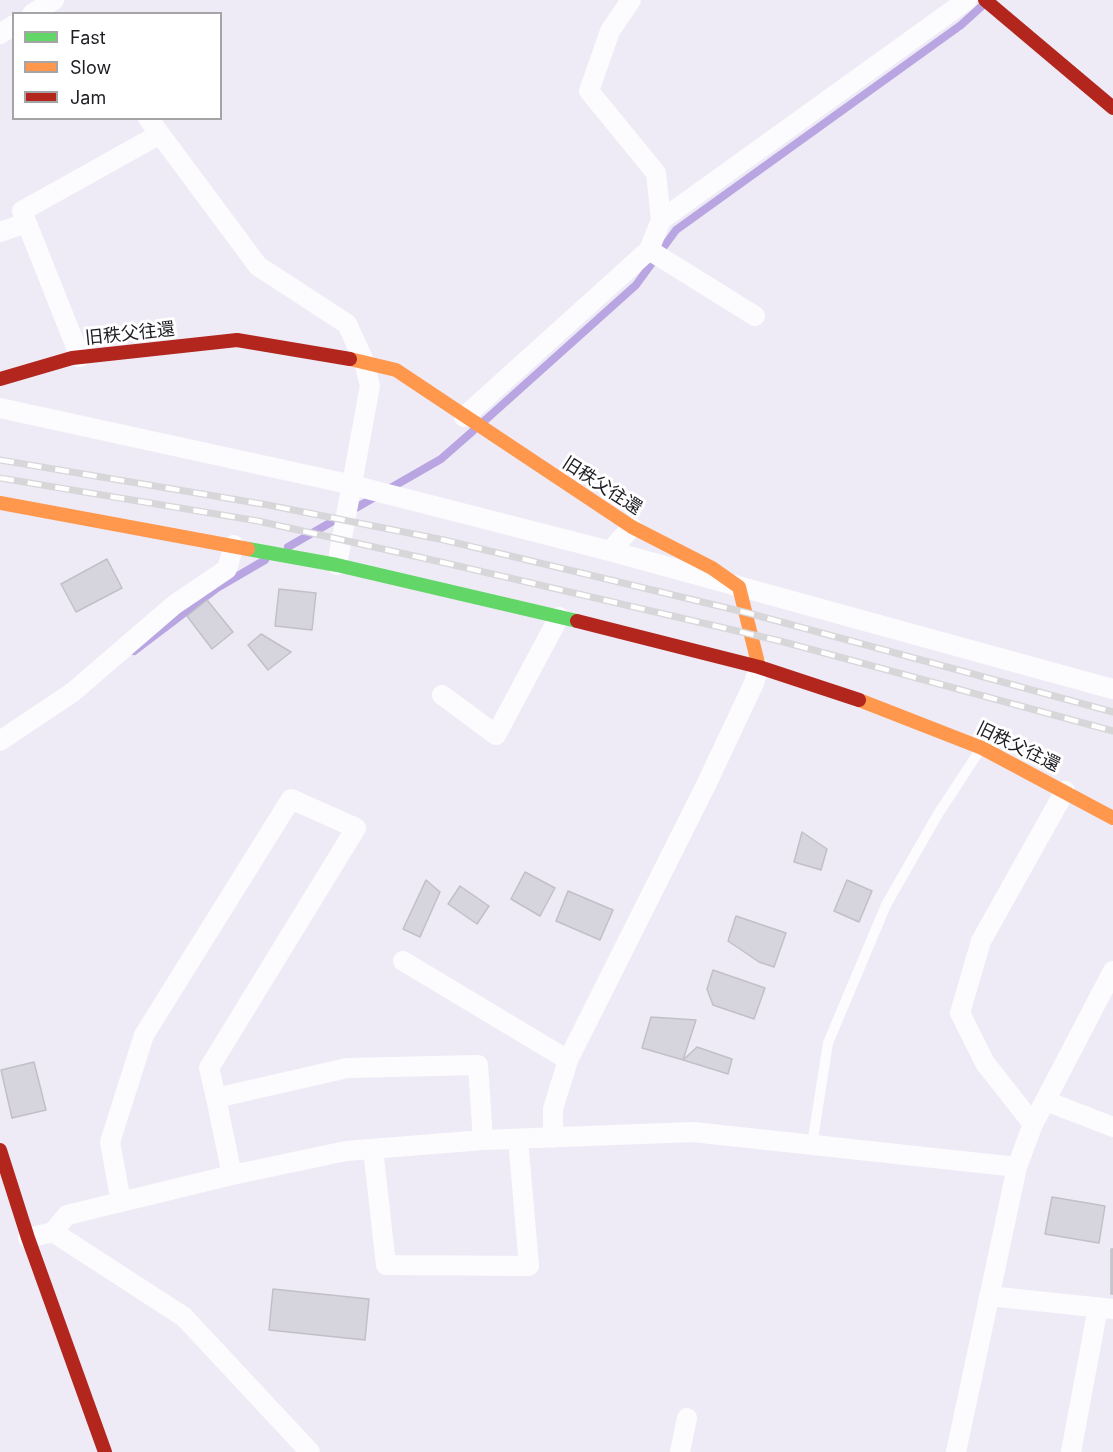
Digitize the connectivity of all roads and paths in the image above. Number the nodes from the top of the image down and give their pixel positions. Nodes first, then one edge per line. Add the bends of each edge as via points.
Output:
1 (55, 0) edge
2 (631, 0) edge
3 (967, 0) edge
4 (985, 0) edge
5 (35, 12) edge
6 (64, 12) edge
7 (1113, 108) edge
8 (150, 120) edge
9 (160, 134) junction
10 (661, 220) junction
11 (26, 223) junction
12 (0, 232) edge
13 (649, 250) junction
14 (755, 316) dead end
15 (80, 357) junction
16 (364, 361) junction
17 (0, 379) edge
18 (0, 408) edge
19 (464, 417) junction
20 (352, 485) junction
21 (0, 504) edge
22 (632, 527) junction
23 (234, 545) junction
24 (610, 551) junction
25 (337, 565) junction
26 (739, 587) junction
27 (560, 617) junction
28 (759, 668) junction
29 (1113, 689) edge
30 (442, 695) dead end
31 (0, 741) edge
32 (982, 748) junction
33 (1065, 791) junction
34 (1113, 818) edge
35 (403, 961) dead end
36 (1113, 971) edge
37 (568, 1060) junction
38 (216, 1098) junction
39 (1046, 1101) junction
40 (1034, 1124) junction
41 (1113, 1127) edge
42 (553, 1138) junction
43 (518, 1139) junction
44 (483, 1140) junction
45 (812, 1145) junction
46 (373, 1149) junction
47 (0, 1150) edge
48 (1017, 1167) junction
49 (232, 1175) junction
50 (122, 1202) junction
51 (53, 1232) junction
52 (28, 1238) junction
53 (989, 1296) junction
54 (1105, 1308) edge
55 (687, 1418) dead end
56 (105, 1452) edge
57 (310, 1452) edge
58 (680, 1452) edge
59 (956, 1452) edge
60 (1071, 1452) edge

1 - 5 street
1 - 6 street
2 - 10 street via 610,31 589,91 656,173
3 - 10 street
4 - 7 street
8 - 9 street
9 - 11 street via 22,211
9 - 16 street via 258,266 347,324
10 - 13 street
11 - 12 street
11 - 15 street
13 - 14 street
13 - 19 street
15 - 16 street, 旧秩父往還 via 237,340
15 - 17 street, 旧秩父往還
16 - 19 street, 旧秩父往還 via 396,370
16 - 20 street via 370,386
18 - 20 street
19 - 22 street, 旧秩父往還
20 - 24 street
20 - 25 street
21 - 23 street, 旧秩父往還
22 - 24 street
22 - 26 street, 旧秩父往還 via 712,567
23 - 25 street, 旧秩父往還
23 - 31 street via 227,569 174,605 73,692
24 - 26 street
25 - 27 street, 旧秩父往還
26 - 28 street
26 - 29 street
27 - 28 street, 旧秩父往還
27 - 30 street via 496,735
28 - 32 street, 旧秩父往還 via 876,705
28 - 37 street via 706,785
32 - 33 street, 旧秩父往還
32 - 45 lane via 938,814 886,905 828,1043
33 - 34 street, 旧秩父往還
33 - 40 street via 981,941 960,1013 985,1063
35 - 37 street
36 - 39 street
37 - 42 street via 553,1109
38 - 44 street via 347,1068 478,1065
38 - 49 street
38 - 50 street via 209,1068 356,828 291,799 144,1035 110,1142
39 - 40 street
39 - 41 street
40 - 48 street
42 - 43 street
42 - 45 street via 693,1132
43 - 44 street
43 - 46 street via 529,1266 386,1265
44 - 46 street
45 - 48 street
46 - 49 street
47 - 52 street
48 - 53 street
49 - 50 street
50 - 51 street via 67,1215
51 - 52 street
51 - 57 street via 184,1317
52 - 56 street
53 - 54 street
53 - 59 street
54 - 60 street
55 - 58 street

